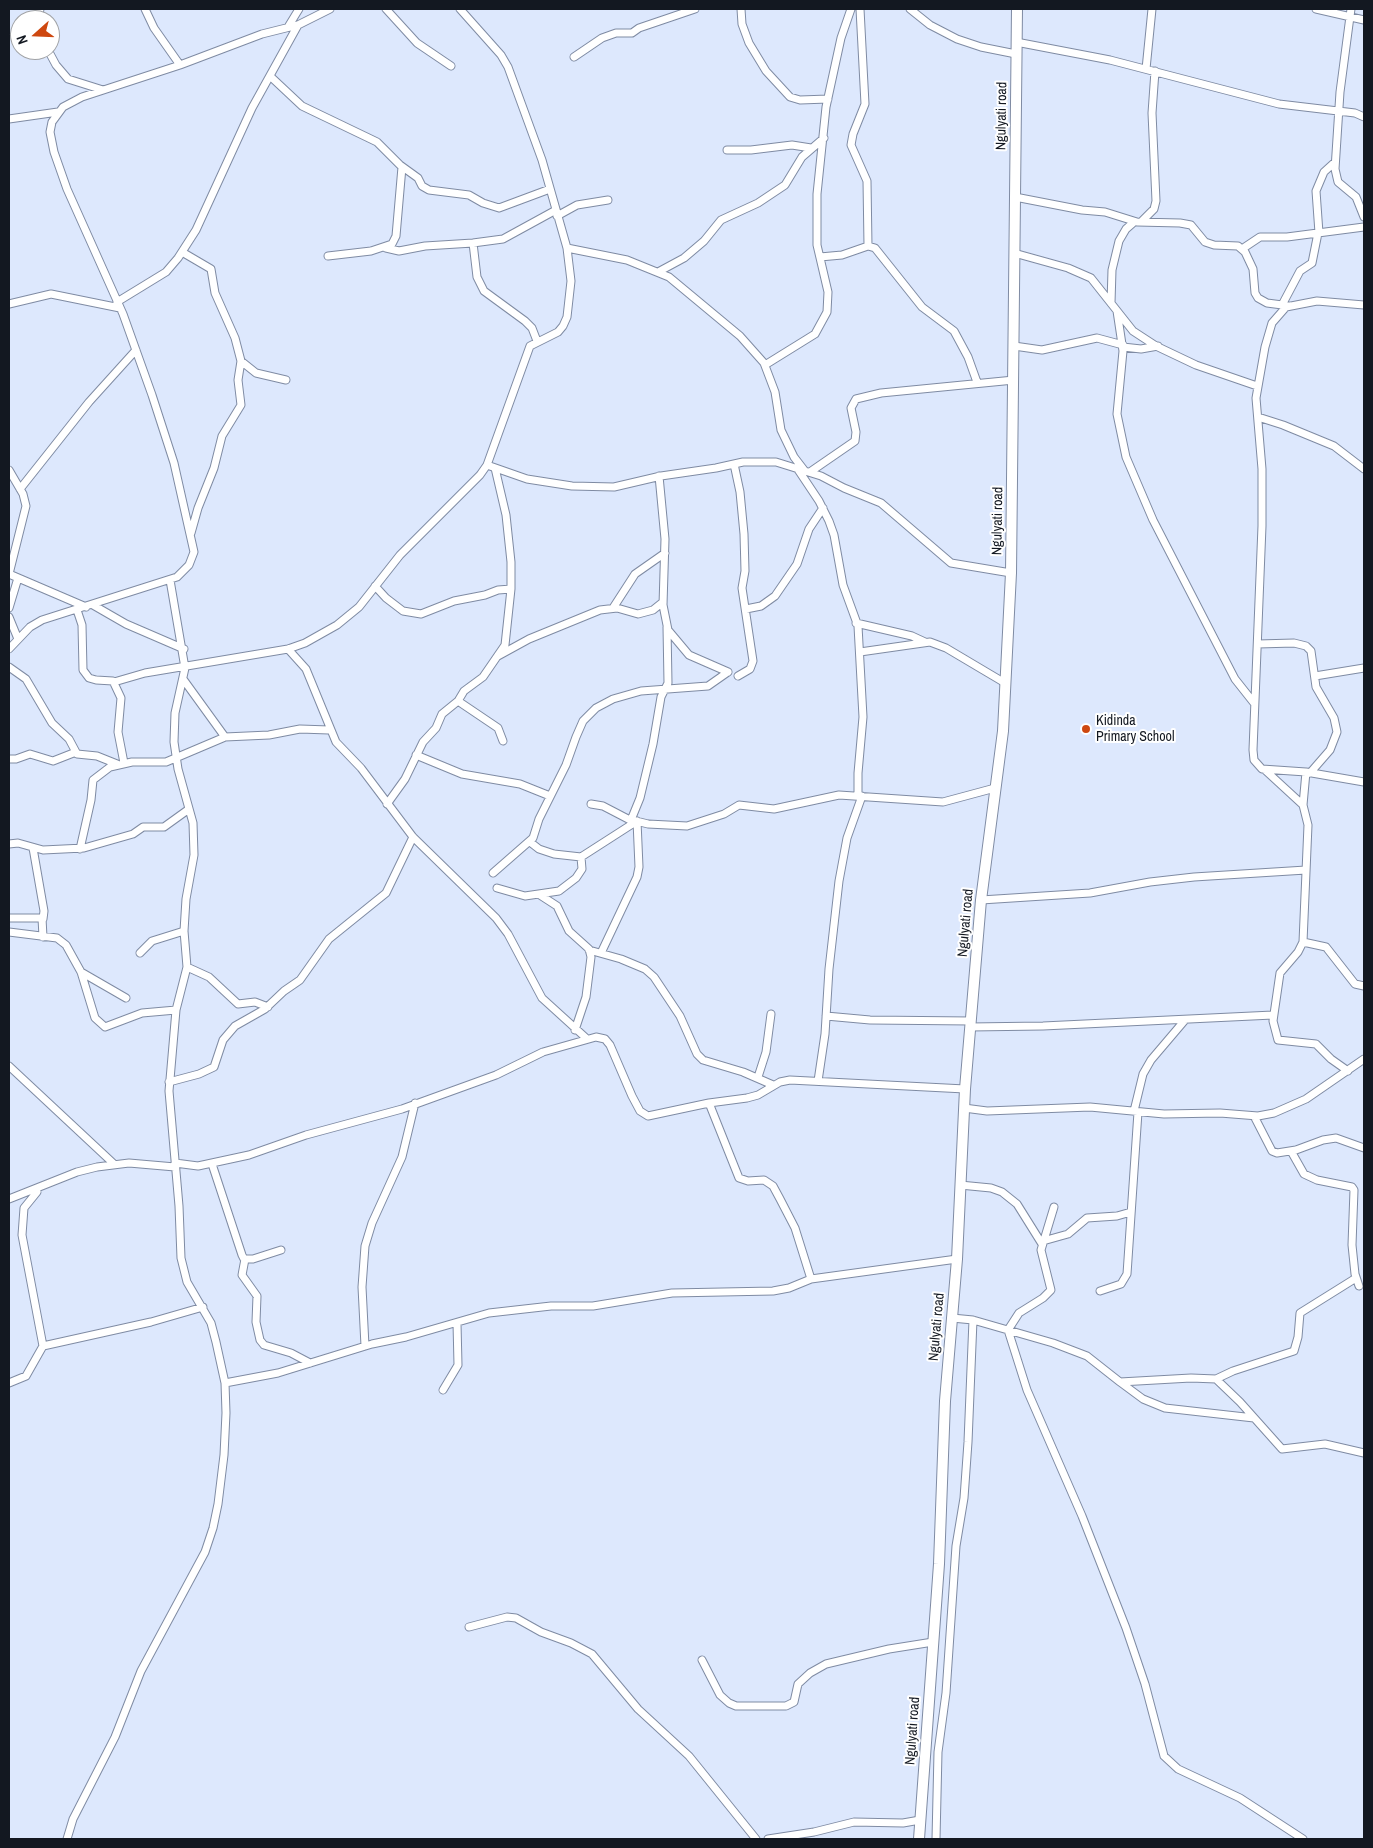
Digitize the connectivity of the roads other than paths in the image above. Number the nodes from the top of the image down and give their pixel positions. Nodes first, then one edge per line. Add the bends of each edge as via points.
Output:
1 (145, 9) edge
2 (298, 9) edge
3 (330, 9) edge
4 (386, 9) edge
5 (460, 9) edge
6 (695, 9) edge
7 (741, 9) edge
8 (851, 9) edge
9 (860, 9) edge
10 (910, 9) edge
11 (1017, 9) edge
12 (1152, 9) edge
13 (1316, 9) edge
14 (1351, 9) edge
15 (1350, 18) junction
16 (1364, 20) edge
17 (298, 25) junction
18 (288, 27) junction
19 (1016, 42) junction
20 (1016, 54) junction
21 (574, 57) dead end
22 (53, 60) edge
23 (180, 65) junction
24 (451, 66) dead end
25 (1146, 68) junction
26 (1154, 71) junction
27 (270, 76) junction
28 (103, 90) junction
29 (828, 99) junction
30 (58, 112) junction
31 (1339, 112) junction
32 (1364, 117) edge
33 (9, 119) edge
34 (824, 138) junction
35 (811, 148) junction
36 (727, 150) dead end
37 (1335, 162) junction
38 (402, 167) junction
39 (550, 189) junction
40 (1015, 197) junction
41 (608, 200) dead end
42 (556, 213) junction
43 (1364, 217) edge
44 (1137, 222) junction
45 (1364, 227) edge
46 (1318, 233) junction
47 (473, 244) junction
48 (868, 246) junction
49 (386, 248) junction
50 (567, 248) junction
51 (1242, 249) junction
52 (182, 252) junction
53 (1014, 253) junction
54 (328, 256) dead end
55 (820, 257) junction
56 (658, 272) junction
57 (1111, 303) junction
58 (9, 304) edge
59 (119, 305) junction
60 (1282, 305) junction
61 (1364, 305) edge
62 (1291, 306) junction
63 (1117, 311) junction
64 (537, 341) junction
65 (1014, 346) junction
66 (1123, 346) junction
67 (1158, 346) junction
68 (136, 350) junction
69 (241, 361) junction
70 (765, 364) junction
71 (286, 380) dead end
72 (1014, 380) junction
73 (977, 382) junction
74 (1258, 386) junction
75 (1258, 417) junction
76 (734, 464) junction
77 (487, 465) junction
78 (495, 468) junction
79 (1364, 469) edge
80 (9, 470) edge
81 (804, 470) junction
82 (659, 476) junction
83 (20, 489) junction
84 (823, 508) junction
85 (191, 534) junction
86 (665, 553) junction
87 (1010, 573) junction
88 (9, 574) edge
89 (18, 578) junction
90 (170, 580) junction
91 (375, 586) junction
92 (512, 589) junction
93 (663, 602) junction
94 (89, 606) junction
95 (9, 608) edge
96 (613, 608) junction
97 (746, 609) junction
98 (77, 610) junction
99 (9, 617) edge
100 (856, 622) junction
101 (667, 627) junction
102 (18, 639) junction
103 (924, 642) junction
104 (1258, 644) junction
105 (9, 649) edge
106 (184, 649) junction
107 (288, 649) junction
108 (860, 652) junction
109 (498, 656) junction
110 (9, 667) edge
111 (185, 668) junction
112 (1364, 668) edge
113 (738, 676) dead end
114 (1315, 676) junction
115 (184, 679) junction
116 (114, 682) junction
117 (1005, 683) junction
118 (665, 690) junction
119 (458, 701) junction
120 (1254, 703) junction
121 (329, 730) junction
122 (225, 737) junction
123 (503, 741) dead end
124 (76, 752) junction
125 (416, 755) junction
126 (9, 759) edge
127 (176, 759) junction
128 (120, 764) junction
129 (1265, 770) junction
130 (1308, 773) junction
131 (1364, 782) edge
132 (995, 788) junction
133 (550, 796) junction
134 (860, 796) junction
135 (387, 804) junction
136 (591, 804) dead end
137 (1303, 805) junction
138 (189, 809) junction
139 (634, 820) junction
140 (413, 837) junction
141 (530, 842) junction
142 (9, 844) edge
143 (33, 848) junction
144 (80, 849) junction
145 (581, 857) junction
146 (1306, 870) junction
147 (493, 873) dead end
148 (496, 888) dead end
149 (540, 895) junction
150 (981, 900) junction
151 (9, 918) edge
152 (43, 919) junction
153 (184, 931) junction
154 (9, 932) edge
155 (43, 937) junction
156 (1302, 942) junction
157 (589, 950) junction
158 (140, 953) dead end
159 (600, 953) junction
160 (187, 967) junction
161 (81, 972) junction
162 (1364, 986) edge
163 (126, 998) dead end
164 (268, 1006) junction
165 (176, 1010) junction
166 (771, 1014) dead end
167 (1274, 1015) junction
168 (826, 1016) junction
169 (1185, 1020) junction
170 (970, 1024) junction
171 (575, 1030) junction
172 (586, 1038) junction
173 (1364, 1059) edge
174 (9, 1066) edge
175 (1348, 1071) junction
176 (758, 1077) junction
177 (818, 1081) junction
178 (169, 1082) junction
179 (774, 1085) junction
180 (965, 1090) junction
181 (415, 1103) junction
182 (709, 1103) junction
183 (964, 1108) junction
184 (1136, 1112) junction
185 (1254, 1116) junction
186 (1364, 1148) edge
187 (1291, 1151) junction
188 (114, 1164) junction
189 (212, 1164) junction
190 (175, 1165) junction
191 (960, 1184) junction
192 (41, 1188) junction
193 (9, 1199) edge
194 (1054, 1207) dead end
195 (1131, 1212) junction
196 (1043, 1242) junction
197 (282, 1250) dead end
198 (245, 1259) junction
199 (956, 1259) junction
200 (1356, 1278) junction
201 (812, 1279) junction
202 (1359, 1286) dead end
203 (1100, 1292) dead end
204 (203, 1307) junction
205 (952, 1318) junction
206 (973, 1320) junction
207 (457, 1322) junction
208 (1008, 1330) junction
209 (43, 1346) junction
210 (365, 1346) junction
211 (310, 1363) junction
212 (1216, 1379) junction
213 (1120, 1382) junction
214 (9, 1383) edge
215 (225, 1383) junction
216 (443, 1390) dead end
217 (1254, 1418) junction
218 (1364, 1453) edge
219 (469, 1626) dead end
220 (933, 1642) junction
221 (702, 1660) dead end
222 (920, 1820) junction
223 (802, 1837) edge
224 (66, 1839) edge
225 (756, 1839) edge
226 (768, 1839) edge
227 (919, 1839) edge
228 (936, 1839) edge
229 (1303, 1839) edge

1 - 23 street
2 - 18 street
3 - 17 street
4 - 24 street via 417,43
5 - 39 street via 508,66
6 - 21 street via 632,33 616,33 602,38
7 - 29 street via 749,43 766,72 790,97
8 - 29 street via 841,38
9 - 48 street via 865,104 852,145 867,181
10 - 20 street via 930,25 957,38
11 - 19 main road, Ngulyati road
12 - 25 street
13 - 15 street
14 - 15 street
15 - 16 street
15 - 31 street
17 - 18 street
17 - 27 street
18 - 23 street
19 - 20 main road, Ngulyati road
19 - 25 street
20 - 40 main road, Ngulyati road
22 - 28 street via 68,79
23 - 28 street
25 - 26 street
26 - 31 street via 1280,104
26 - 44 street via 1152,112 1156,201 1154,209
27 - 38 street via 302,106 377,142
27 - 52 street via 196,230
28 - 30 street via 82,97
29 - 34 street
30 - 33 street
30 - 59 street via 50,132 54,152 67,189
31 - 32 street
31 - 37 street
34 - 35 street
34 - 55 street via 816,207
35 - 36 street via 792,145
35 - 56 street via 786,184 758,203 721,220 704,242
37 - 43 street via 1338,182 1356,197
37 - 46 street via 1324,172 1316,190
38 - 39 street via 429,190 469,195 500,208
38 - 49 street via 396,236
39 - 42 street
40 - 44 street via 1105,212
40 - 53 main road, Ngulyati road
41 - 42 street via 576,204
42 - 47 street via 503,239
42 - 50 street
44 - 51 street via 1191,225 1205,242
44 - 57 street via 1126,228 1119,241 1112,270
45 - 46 street
46 - 51 street via 1260,237
46 - 60 street via 1312,263 1303,268
47 - 49 street via 425,246 399,251
47 - 64 street via 477,277 484,291 525,321
48 - 55 street via 842,255
48 - 73 street via 875,248 922,307 954,331
49 - 54 street
50 - 56 street via 627,260
50 - 64 street via 571,281 567,317 558,332
51 - 60 street via 1249,258 1258,298
52 - 59 street via 166,272
52 - 69 street via 211,269 215,293 235,338
53 - 57 street via 1091,278
53 - 65 main road, Ngulyati road
55 - 70 street via 828,292 824,321 816,334
56 - 70 street via 716,314
57 - 63 street
58 - 59 street via 50,294
59 - 68 street
60 - 62 street
61 - 62 street via 1317,301
62 - 74 street via 1272,322
63 - 66 street
63 - 67 street via 1133,331
64 - 77 street via 530,346
65 - 66 street via 1042,350 1097,338
65 - 72 main road, Ngulyati road
66 - 67 street via 1141,349
66 - 120 street via 1118,414 1126,457 1153,520 1235,679
67 - 74 street via 1221,375
68 - 83 street via 89,402
68 - 85 street via 174,463
69 - 71 street via 256,373
69 - 85 street via 238,373 241,405 222,436
70 - 81 street via 776,392 781,430
72 - 73 street
72 - 87 main road, Ngulyati road
73 - 81 street via 881,392 856,399 851,408 855,440
74 - 75 street
75 - 79 street via 1334,446
75 - 104 street via 1262,516
76 - 81 street via 776,462
76 - 82 street
76 - 97 street via 744,525 742,588
77 - 78 street
77 - 91 street via 464,493 400,555
78 - 82 street via 527,479 572,486 614,487
78 - 92 street via 506,515
80 - 83 street
81 - 84 street
81 - 87 street via 881,503 951,563
82 - 86 street
83 - 88 street via 26,506
84 - 97 street via 809,529 797,564 775,596 762,606
84 - 100 street via 834,535 843,586
85 - 90 street via 193,560 185,571
86 - 93 street
86 - 96 street via 635,574
87 - 117 main road, Ngulyati road
88 - 89 street
89 - 94 street
89 - 95 street
90 - 94 street
90 - 106 street
91 - 92 street via 403,611 421,614 454,601
91 - 107 street via 359,607 337,625
92 - 109 street via 505,645
93 - 96 street via 653,610 638,614
93 - 101 street
94 - 98 street
94 - 106 street
96 - 109 street via 588,614
97 - 113 street via 753,661 750,669
98 - 102 street via 42,620
98 - 116 street via 82,625 83,670 89,678
99 - 102 street
100 - 103 street
100 - 108 street
101 - 118 street via 668,683
101 - 118 street via 689,655 728,672 708,686
102 - 105 street
103 - 108 street
103 - 117 street via 946,648
104 - 114 street via 1306,646 1312,650
104 - 120 street
106 - 111 street
107 - 111 street
107 - 121 street via 306,669
108 - 134 street via 863,717 858,773
109 - 119 street via 483,677 464,691
110 - 124 street via 26,678 52,723 69,739
111 - 115 street
111 - 116 street via 150,672
112 - 114 street
114 - 130 street via 1316,687 1334,718 1337,732 1330,750
115 - 122 street
115 - 127 street via 175,713
116 - 128 street via 121,698
117 - 132 main road, Ngulyati road via 1003,732
118 - 133 street via 627,694 596,708 583,721
118 - 139 street via 660,697 657,726
119 - 123 street via 498,728
119 - 125 street via 442,714
120 - 129 street via 1254,760
121 - 122 street via 300,729 268,736
121 - 135 street via 336,742 362,768
122 - 127 street
124 - 126 street via 53,761 30,754
124 - 128 street via 81,756 103,757
125 - 133 street via 462,774 520,784
125 - 135 street via 405,779
127 - 128 street via 155,764
127 - 138 street
128 - 144 street via 102,771 93,780
129 - 130 street
129 - 137 street
130 - 131 street
130 - 137 street
132 - 134 street via 944,802
132 - 150 main road, Ngulyati road
133 - 141 street
134 - 139 street via 839,795 766,809 739,805 724,814 687,826 658,826
134 - 168 street via 847,838 839,881
135 - 140 street
136 - 139 street
137 - 146 street via 1308,825
138 - 144 street via 164,828 143,827 123,838
138 - 153 street via 194,855
139 - 145 street
139 - 159 street via 639,866
140 - 164 street via 386,893 329,939 300,980
140 - 171 street via 496,918 542,998
141 - 145 street via 554,854
141 - 147 street
142 - 143 street
143 - 144 street
143 - 152 street
145 - 149 street via 582,869 576,878 558,891
146 - 150 street via 1194,877 1090,892
146 - 156 street
148 - 149 street via 525,896
149 - 157 street via 557,906 569,931
150 - 170 main road, Ngulyati road
151 - 152 street
152 - 155 street
153 - 158 street via 152,941
153 - 160 street
154 - 155 street
155 - 161 street via 57,938 66,945
156 - 162 street via 1326,947 1356,984
156 - 167 street via 1298,952 1280,973
157 - 159 street
157 - 171 street via 592,966
159 - 176 street via 645,969 654,978 680,1016 696,1054 703,1060
160 - 164 street via 209,977 238,1004 255,1002
160 - 165 street
161 - 163 street
161 - 165 street via 95,1018 104,1027 142,1013
164 - 178 street via 235,1026 223,1040 214,1067
165 - 178 street
166 - 176 street via 766,1052
167 - 169 street
167 - 175 street via 1278,1040 1316,1044
168 - 170 street
168 - 177 street
169 - 170 street via 1043,1026
169 - 184 street via 1143,1074
170 - 180 main road, Ngulyati road
171 - 172 street
172 - 181 street
172 - 182 street via 605,1039 634,1101 648,1116
173 - 175 street
174 - 188 street
175 - 185 street via 1288,1108
176 - 179 street
177 - 179 street via 790,1080
177 - 180 street
178 - 190 street
179 - 182 street via 758,1095
180 - 183 main road, Ngulyati road
181 - 189 street
181 - 210 street via 402,1157 372,1223 366,1246 362,1287
182 - 201 street via 739,1178 764,1180 773,1186 795,1228
183 - 184 street via 987,1111 1090,1108
183 - 191 main road, Ngulyati road
184 - 185 street
184 - 195 street
185 - 187 street via 1272,1151
186 - 187 street via 1336,1138
187 - 200 street via 1304,1174 1354,1190 1352,1245
188 - 190 street
188 - 192 street via 77,1172
189 - 190 street
189 - 198 street
190 - 204 street via 181,1258 187,1282
191 - 196 street via 1002,1192 1018,1204
191 - 199 main road, Ngulyati road
192 - 193 street
192 - 209 street via 24,1208 22,1236
194 - 196 street
195 - 196 street via 1088,1218 1068,1234
195 - 203 street via 1124,1282
196 - 208 street via 1042,1260 1051,1290 1019,1313
197 - 198 street
198 - 211 street via 242,1275 257,1296 256,1322 260,1340 264,1345
199 - 201 street
199 - 205 main road, Ngulyati road
200 - 202 street
200 - 212 street via 1300,1314 1296,1347 1290,1353 1268,1358
201 - 207 street via 773,1292 672,1293 593,1306 551,1306 489,1313
204 - 209 street via 144,1324
204 - 215 street via 216,1342
205 - 206 street
205 - 220 main road, Ngulyati road
206 - 208 street
206 - 228 street via 964,1498 956,1546 946,1693 938,1752
207 - 210 street
207 - 216 street via 458,1365
208 - 213 street via 1087,1356
208 - 229 street via 1027,1390 1123,1620 1145,1684 1164,1756 1178,1769 1240,1798
209 - 214 street via 26,1376
210 - 211 street
211 - 215 street
212 - 213 street
212 - 217 street
213 - 217 street via 1143,1400 1165,1408
215 - 224 street via 224,1455 214,1528 205,1552 141,1670 115,1737
217 - 218 street via 1282,1449 1325,1444
219 - 225 street via 516,1618 592,1654 638,1709 688,1756
220 - 221 street via 826,1664 798,1684 794,1702 786,1706 736,1706 729,1703 720,1694
220 - 222 main road, Ngulyati road
222 - 223 street via 854,1822
222 - 227 main road, Ngulyati road
223 - 226 street

